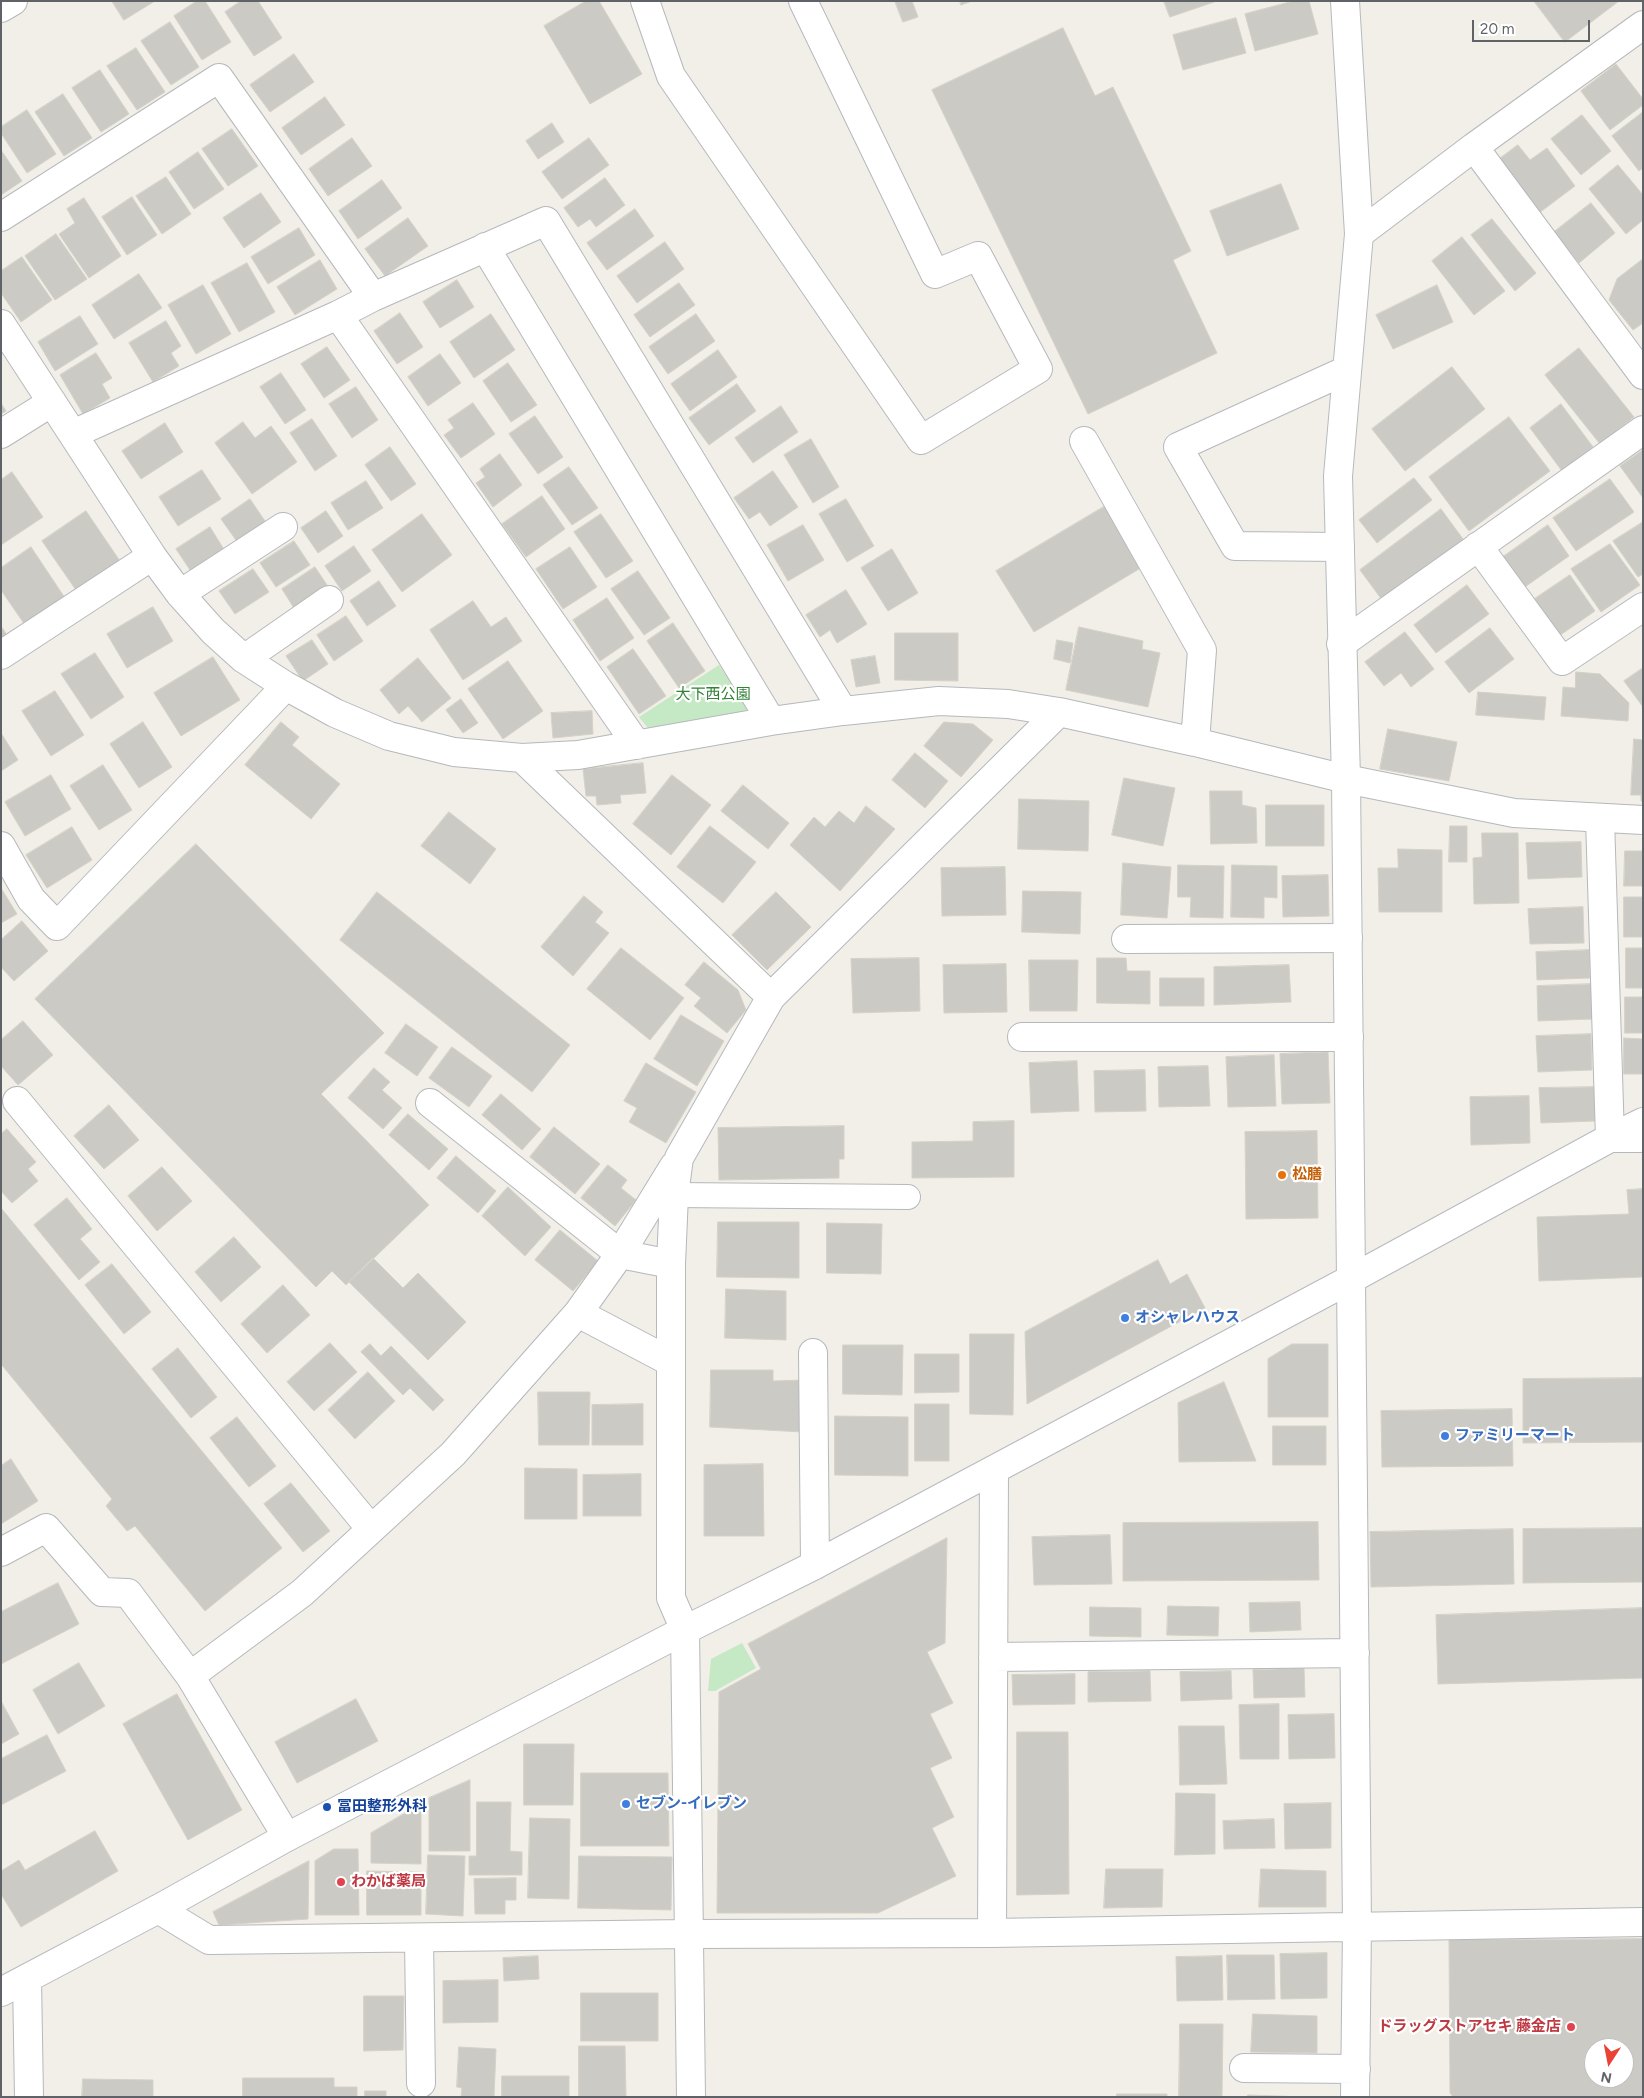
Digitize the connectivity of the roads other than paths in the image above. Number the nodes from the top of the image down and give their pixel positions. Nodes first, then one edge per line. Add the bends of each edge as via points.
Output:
1 (13, 1) edge
2 (645, 1) edge
3 (803, 1) edge
4 (1345, 1) edge
5 (1, 8) edge
6 (1643, 25) edge
7 (1474, 147) junction
8 (1, 217) edge
9 (1359, 234) junction
10 (485, 247) junction
11 (373, 296) junction
12 (338, 315) junction
13 (1, 324) edge
14 (1348, 370) junction
15 (1643, 375) edge
16 (52, 402) junction
17 (1643, 430) edge
18 (1, 434) edge
19 (72, 434) junction
20 (1084, 441) dead end
21 (283, 528) dead end
22 (1478, 546) junction
23 (1340, 547) junction
24 (152, 556) junction
25 (180, 594) junction
26 (329, 600) dead end
27 (1643, 607) edge
28 (1341, 644) junction
29 (1, 655) edge
30 (244, 658) junction
31 (286, 686) junction
32 (843, 711) junction
33 (1059, 712) junction
34 (771, 721) junction
35 (1195, 742) junction
36 (636, 745) junction
37 (522, 758) junction
38 (1346, 779) junction
39 (1600, 819) junction
40 (1643, 820) edge
41 (1, 846) edge
42 (1126, 938) dead end
43 (1348, 938) junction
44 (771, 997) junction
45 (1022, 1037) dead end
46 (1349, 1037) junction
47 (17, 1101) dead end
48 (430, 1103) dead end
49 (1643, 1122) edge
50 (1610, 1138) junction
51 (1643, 1138) edge
52 (679, 1158) junction
53 (674, 1194) junction
54 (908, 1197) dead end
55 (620, 1254) junction
56 (671, 1264) junction
57 (1351, 1279) junction
58 (578, 1313) junction
59 (813, 1353) dead end
60 (671, 1362) junction
61 (994, 1470) junction
62 (371, 1528) junction
63 (1, 1552) edge
64 (815, 1565) junction
65 (686, 1630) junction
66 (1355, 1653) junction
67 (993, 1657) junction
68 (190, 1676) junction
69 (287, 1837) junction
70 (158, 1909) junction
71 (1643, 1922) edge
72 (1357, 1926) junction
73 (992, 1933) junction
74 (689, 1934) junction
75 (419, 1938) junction
76 (27, 1979) junction
77 (1, 1992) edge
78 (1244, 2068) dead end
79 (1356, 2069) junction
80 (421, 2083) dead end
81 (29, 2097) edge
82 (691, 2097) edge
83 (1355, 2097) edge

1 - 5 street
2 - 3 street via 671,76 921,440 1038,369 978,256 935,274
4 - 9 street
6 - 7 street
7 - 9 street
7 - 15 street
8 - 11 street via 219,78
9 - 14 street
10 - 11 street
10 - 32 street via 546,221
10 - 34 street
11 - 12 street
12 - 19 street
12 - 36 street
13 - 16 street
14 - 23 street via 1338,476
14 - 23 street via 1178,447 1234,546
16 - 18 street
16 - 19 street
17 - 22 street
19 - 24 street
20 - 35 street via 1202,650
21 - 25 street
22 - 27 street via 1562,662
22 - 28 street
23 - 28 street
24 - 25 street
24 - 29 street
25 - 30 street via 213,631
26 - 30 street
28 - 38 street
30 - 31 street
31 - 37 street via 335,713 389,736 454,752
31 - 41 street via 57,926 31,899
32 - 33 street via 939,701 1008,704
32 - 34 street
33 - 35 street
33 - 44 street
34 - 36 street
35 - 38 street
36 - 37 street via 578,755
37 - 44 street
38 - 39 street via 1514,812
38 - 43 street
39 - 40 street
39 - 50 street
42 - 43 street
43 - 46 street
44 - 52 street
45 - 46 street
46 - 57 street
47 - 62 street
48 - 55 street
49 - 50 street
50 - 51 street
50 - 57 street
52 - 53 street
52 - 55 street
53 - 54 lane
53 - 56 street
55 - 56 street
55 - 58 street
56 - 60 street
57 - 61 street
57 - 66 street
58 - 60 street
58 - 62 street via 452,1454
59 - 64 street
60 - 65 street via 671,1598
61 - 64 street
61 - 67 street
62 - 68 street via 302,1593
63 - 68 street via 46,1528 102,1592 128,1593
64 - 65 street
65 - 69 street
65 - 74 street
66 - 67 street
66 - 72 street
67 - 73 street
68 - 69 street
69 - 70 street
70 - 75 street via 209,1940
70 - 76 street
71 - 72 street
72 - 73 street
72 - 79 street
73 - 74 street
74 - 75 street
74 - 82 street
75 - 80 street
76 - 77 street
76 - 81 street
78 - 79 street
79 - 83 street

